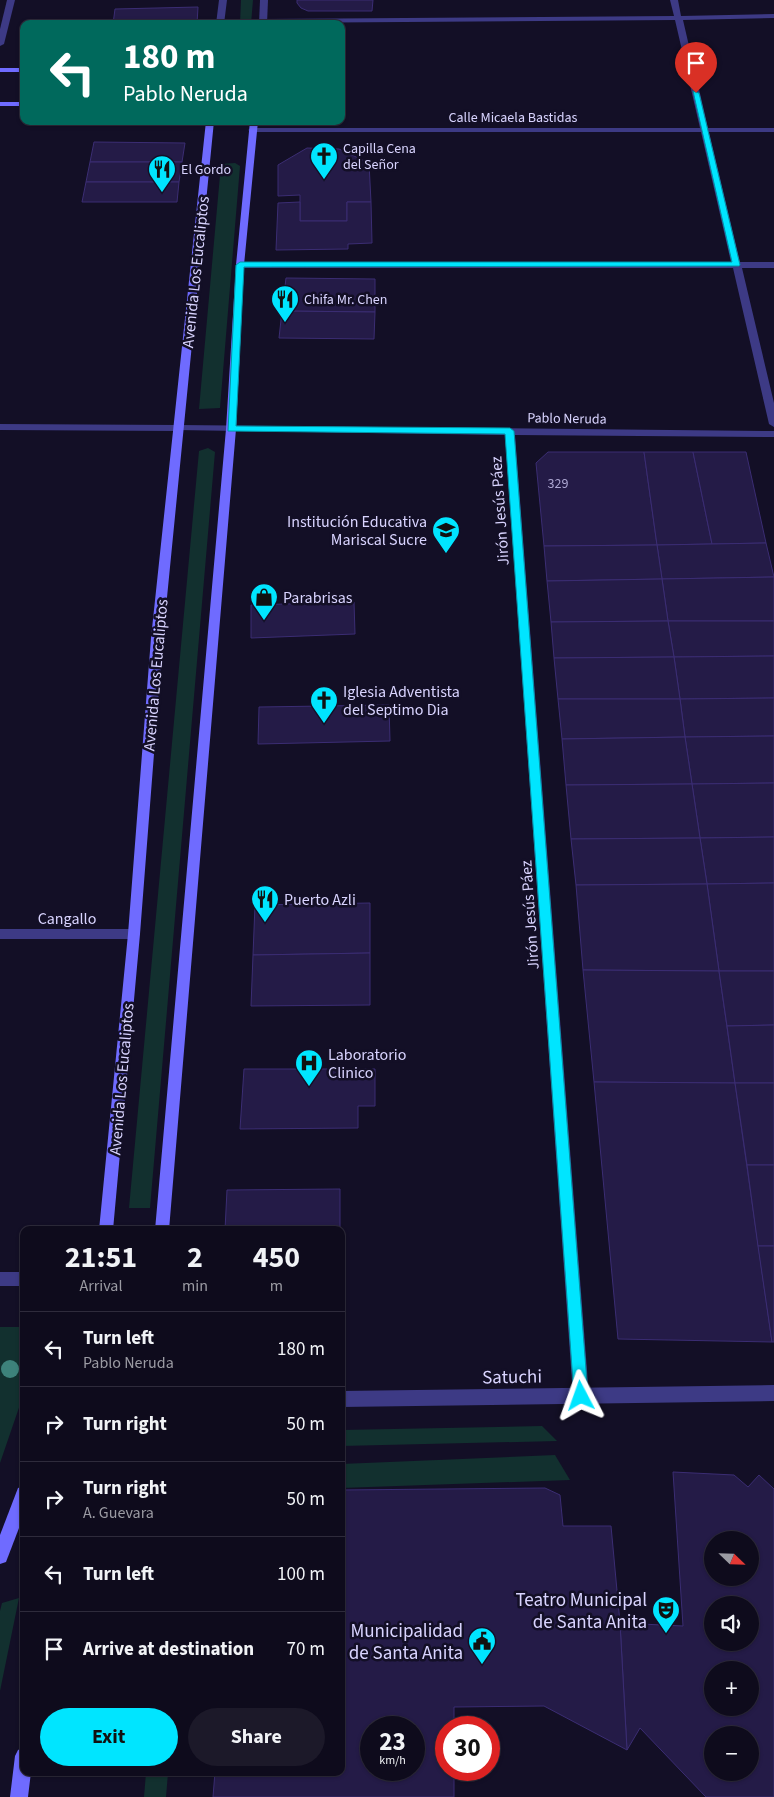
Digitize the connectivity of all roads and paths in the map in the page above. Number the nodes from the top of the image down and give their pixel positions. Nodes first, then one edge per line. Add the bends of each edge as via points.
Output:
1 (11, 0) edge
2 (223, 0) edge
3 (264, 0) edge
4 (674, 0) edge
5 (774, 16) edge
6 (678, 18) junction
7 (220, 20) edge
8 (263, 20) edge
9 (345, 22) edge
10 (0, 44) edge
11 (0, 70) edge
12 (20, 70) edge
13 (0, 104) edge
14 (20, 104) edge
15 (210, 125) edge
16 (253, 126) edge
17 (704, 130) junction
18 (774, 130) edge
19 (240, 265) junction
20 (736, 265) junction
21 (774, 265) edge
22 (774, 424) edge
23 (0, 427) edge
24 (179, 428) junction
25 (231, 428) junction
26 (510, 431) junction
27 (774, 434) edge
28 (0, 934) edge
29 (134, 934) junction
30 (106, 1226) edge
31 (162, 1226) edge
32 (0, 1279) edge
33 (20, 1279) edge
34 (774, 1392) edge
35 (581, 1396) junction
36 (345, 1398) edge
37 (20, 1504) edge
38 (0, 1556) edge
39 (22, 1776) edge
40 (19, 1797) edge

1 - 10 street
2 - 7 street
3 - 8 street
4 - 6 street
5 - 6 street
6 - 9 street
6 - 17 street
11 - 12 main road
13 - 14 main road
15 - 24 main road, Avenida Los Eucaliptos
16 - 17 street, Calle Micaela Bastidas
16 - 19 main road
17 - 18 street, Calle Micaela Bastidas
17 - 20 street
19 - 20 street
19 - 25 main road
20 - 21 street
20 - 22 street
23 - 24 street, Pablo Neruda
24 - 25 street, Pablo Neruda
24 - 29 main road, Avenida Los Eucaliptos via 157,638
25 - 26 street, Pablo Neruda
25 - 31 main road
26 - 27 street, Pablo Neruda
26 - 35 street, Jirón Jesús Páez
28 - 29 street, Cangallo
29 - 30 main road, Avenida Los Eucaliptos
32 - 33 street
34 - 35 street, Satuchi
35 - 36 street, Satuchi
37 - 38 main road
39 - 40 main road

